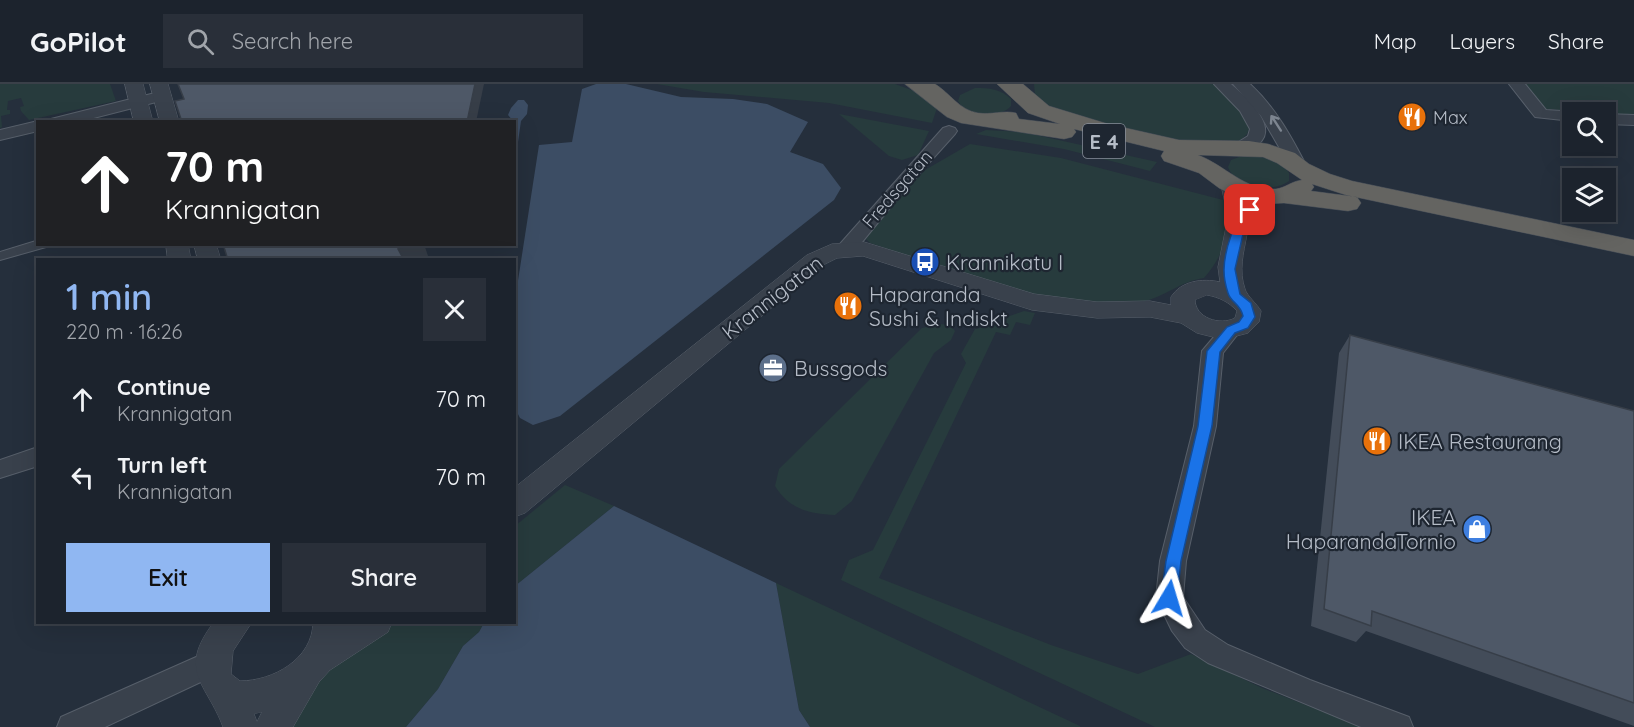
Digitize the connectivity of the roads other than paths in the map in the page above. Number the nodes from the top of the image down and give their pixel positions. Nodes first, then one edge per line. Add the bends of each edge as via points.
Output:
1 (916, 84) edge
2 (1222, 84) edge
3 (1241, 84) edge
4 (1517, 84) edge
5 (1019, 88) edge
6 (161, 90) edge
7 (136, 93) edge
8 (948, 93) edge
9 (1562, 115) edge
10 (1616, 119) edge
11 (62, 120) edge
12 (143, 120) edge
13 (169, 120) edge
14 (1634, 120) edge
15 (987, 121) junction
16 (36, 126) edge
17 (949, 131) junction
18 (0, 135) edge
19 (1233, 149) junction
20 (1300, 169) junction
21 (1224, 180) junction
22 (1275, 195) junction
23 (1241, 220) junction
24 (36, 245) edge
25 (847, 248) junction
26 (1634, 248) edge
27 (0, 256) edge
28 (1634, 263) edge
29 (1230, 269) junction
30 (1207, 287) junction
31 (1234, 295) junction
32 (1191, 313) junction
33 (1231, 330) junction
34 (1213, 351) junction
35 (36, 457) edge
36 (0, 469) edge
37 (516, 503) edge
38 (330, 624) edge
39 (373, 624) edge
40 (232, 625) edge
41 (212, 663) junction
42 (313, 666) junction
43 (228, 693) junction
44 (72, 727) edge
45 (241, 727) edge
46 (273, 727) edge
47 (1398, 727) edge

1 - 8 highway, E 4
2 - 19 street via 1245,106 1258,126 1256,138
20 -> 3 street via 1276,122
4 - 9 street via 1541,114
5 - 15 highway, E 4 via 1026,106 1019,114
5 - 19 highway, E 4 via 1032,106 1041,111 1102,130 1179,147
6 - 7 street
6 - 13 street
7 - 11 street
7 - 12 street
8 - 15 highway, E 4 via 961,115
8 - 17 street, Fredsgatan
10 - 14 street
15 - 17 street, Fredsgatan
15 - 21 highway, E 4 via 1051,130 1169,156 1198,164
16 - 18 street
17 - 25 street, Fredsgatan
19 - 20 highway, E 4 via 1271,152
19 - 21 highway via 1215,159 1214,167
20 - 22 highway via 1303,185 1294,192
20 - 26 highway, E 4 via 1346,188
21 - 22 highway, E 4 via 1251,193
21 - 23 street via 1235,195
22 - 23 street via 1259,202
22 - 28 highway, E 4 via 1398,211
23 - 29 street
24 - 27 street
25 - 32 street, Krannigatan via 889,256 1032,302 1097,310
25 - 37 street, Krannigatan via 815,260
29 - 30 street
29 - 31 street
30 - 31 street
30 - 32 street via 1192,290
31 - 33 street via 1246,306 1249,317
32 - 33 street, Krannigatan via 1221,330
32 - 34 street
33 - 34 street
34 - 47 street via 1205,426 1173,561 1169,598 1195,639 1218,654
35 - 36 street
38 - 42 street via 328,644
39 - 42 street
40 - 41 street via 217,646
41 - 43 street via 215,681
41 - 44 street
42 - 43 street via 273,693 253,698
42 - 46 street
43 - 45 street

